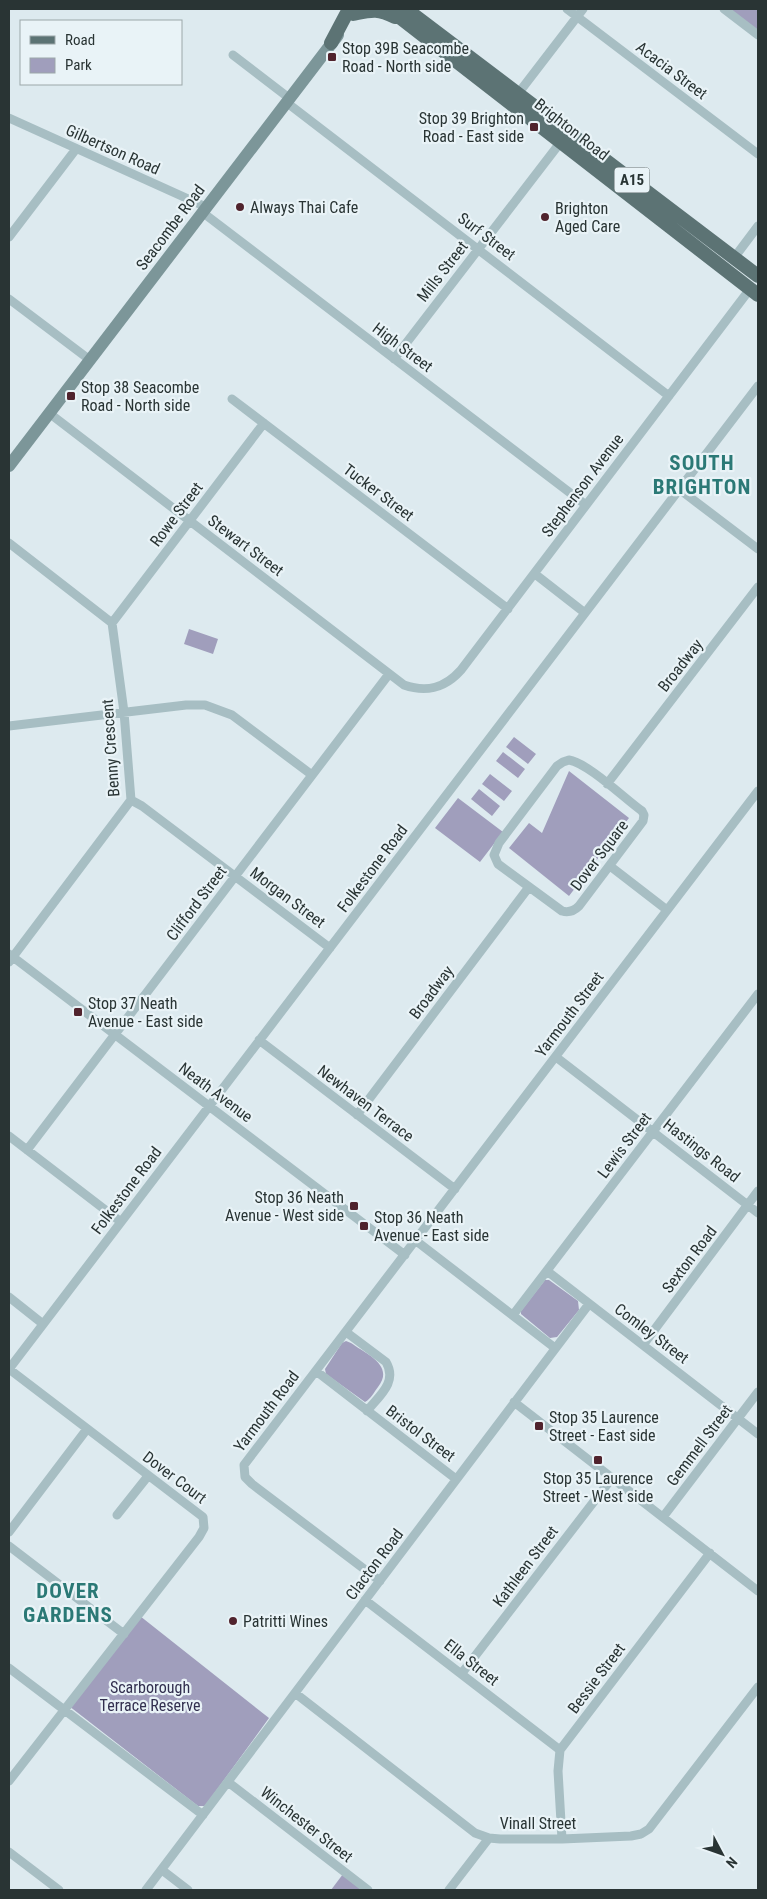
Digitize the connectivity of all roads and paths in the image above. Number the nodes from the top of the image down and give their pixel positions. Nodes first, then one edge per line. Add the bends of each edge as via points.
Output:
1 (389, 9) edge
2 (567, 9) edge
3 (724, 9) edge
4 (353, 10) edge
5 (580, 13) edge
6 (407, 16) edge
7 (758, 35) edge
8 (331, 43) joint
9 (234, 54) dead end
10 (517, 94) junction
11 (288, 100) junction
12 (9, 118) edge
13 (570, 131) junction
14 (560, 143) junction
15 (76, 149) junction
16 (758, 154) edge
17 (204, 210) junction
18 (758, 226) edge
19 (9, 237) edge
20 (479, 249) junction
21 (734, 258) junction
22 (758, 276) edge
23 (754, 292) edge
24 (9, 299) edge
25 (394, 359) junction
26 (90, 360) junction
27 (758, 386) edge
28 (669, 396) junction
29 (232, 399) dead end
30 (49, 413) junction
31 (264, 423) junction
32 (9, 466) edge
33 (679, 489) junction
34 (586, 506) junction
35 (189, 521) junction
36 (9, 543) edge
37 (758, 550) edge
38 (535, 574) junction
39 (758, 587) edge
40 (508, 609) junction
41 (585, 613) junction
42 (112, 623) junction
43 (389, 674) junction
44 (430, 689) joint
45 (124, 712) junction
46 (9, 726) edge
47 (312, 775) junction
48 (607, 784) junction
49 (758, 791) edge
50 (131, 800) junction
51 (610, 866) junction
52 (235, 876) junction
53 (529, 887) junction
54 (667, 910) junction
55 (330, 948) junction
56 (10, 958) edge
57 (758, 994) edge
58 (114, 1034) junction
59 (259, 1040) junction
60 (556, 1056) junction
61 (209, 1106) junction
62 (357, 1115) junction
63 (653, 1132) junction
64 (9, 1136) edge
65 (27, 1150) junction
66 (455, 1189) junction
67 (758, 1191) edge
68 (748, 1205) junction
69 (758, 1213) edge
70 (121, 1222) junction
71 (416, 1240) junction
72 (405, 1255) junction
73 (547, 1271) junction
74 (9, 1297) edge
75 (589, 1304) junction
76 (513, 1315) junction
77 (43, 1324) junction
78 (346, 1332) junction
79 (643, 1345) junction
80 (555, 1348) junction
81 (9, 1369) edge
82 (316, 1372) junction
83 (758, 1392) edge
84 (514, 1402) junction
85 (367, 1411) junction
86 (738, 1418) junction
87 (87, 1429) junction
88 (758, 1434) edge
89 (148, 1476) junction
90 (612, 1478) junction
91 (456, 1479) junction
92 (117, 1515) dead end
93 (663, 1517) junction
94 (9, 1532) edge
95 (9, 1546) edge
96 (710, 1553) junction
97 (380, 1580) junction
98 (758, 1591) edge
99 (365, 1600) junction
100 (124, 1634) junction
101 (9, 1668) edge
102 (462, 1673) junction
103 (758, 1687) edge
104 (295, 1694) junction
105 (64, 1710) junction
106 (560, 1750) junction
107 (9, 1781) edge
108 (228, 1782) junction
109 (203, 1815) junction
110 (488, 1838) junction
111 (562, 1839) junction
112 (9, 1852) edge
113 (162, 1870) junction
114 (59, 1890) edge
115 (146, 1890) edge
116 (188, 1890) edge
117 (368, 1890) edge
118 (449, 1890) edge

1 - 6 main road, Brighton Road / A15
2 - 5 street, Acacia Street
3 - 7 street
4 - 6 main road via 374,9
4 - 8 main road
5 - 10 street
5 - 16 street, Acacia Street
6 - 10 main road, Brighton Road / A15
6 - 14 main road, Brighton Road / A15
8 - 11 main road, Seacombe Road
9 - 11 street, Surf Street
10 - 13 main road, Brighton Road / A15
11 - 17 main road, Seacombe Road
11 - 20 street, Surf Street
12 - 15 street, Gilbertson Road
13 - 14 street, Mills Street
13 - 21 main road, Brighton Road / A15
14 - 20 street, Mills Street
14 - 23 main road, Brighton Road / A15
15 - 17 street, Gilbertson Road
15 - 19 street
17 - 25 street, High Street
17 - 26 main road, Seacombe Road
18 - 21 street
20 - 25 street, Mills Street
20 - 28 street, Surf Street
21 - 22 main road, Brighton Road / A15
23 - 28 street, Stephenson Avenue
24 - 26 street
25 - 34 street, High Street
26 - 30 main road, Seacombe Road
27 - 33 street, Folkestone Road
28 - 34 street, Stephenson Avenue
29 - 31 street, Tucker Street
30 - 32 main road, Seacombe Road
30 - 35 street, Stewart Street
31 - 35 street, Rowe Street
31 - 40 street, Tucker Street
33 - 37 street
33 - 41 street, Folkestone Road
34 - 38 street, Stephenson Avenue
35 - 42 street, Rowe Street
35 - 43 street, Stewart Street
36 - 42 street
38 - 40 street, Stephenson Avenue
38 - 41 street
39 - 48 street, Broadway
40 - 44 street, Stephenson Avenue via 456,676 442,686
41 - 55 street, Folkestone Road
42 - 45 street, Benny Crescent
43 - 44 street, Stewart Street via 417,689
43 - 47 street, Clifford Street
45 - 46 street
45 - 47 street via 206,704 232,715
45 - 50 street, Benny Crescent
47 - 52 street, Clifford Street
48 - 51 street, Dover Square via 644,816
48 - 53 street, Dover Square via 573,761 563,762 552,772 495,849 498,864
49 - 54 street, Yarmouth Street
50 - 52 street, Morgan Street
50 - 56 street, Benny Crescent
51 - 53 street, Dover Square via 580,906 567,912
51 - 54 street
52 - 55 street, Morgan Street
52 - 58 street, Clifford Street
53 - 62 street, Broadway
54 - 60 street, Yarmouth Street
55 - 59 street, Folkestone Road
56 - 58 street, Neath Avenue
57 - 63 street, Lewis Street
58 - 61 street, Neath Avenue
58 - 65 street, Clifford Street
59 - 61 street, Folkestone Road
59 - 62 street, Newhaven Terrace
60 - 63 street, Hastings Road
60 - 66 street, Yarmouth Street
61 - 70 street, Folkestone Road
61 - 72 street, Neath Avenue
62 - 66 street, Newhaven Terrace
63 - 68 street, Hastings Road
63 - 73 street, Lewis Street
64 - 65 street
65 - 70 street
66 - 71 street, Yarmouth Street
67 - 68 street, Sexton Road
68 - 69 street, Hastings Road
68 - 79 street, Sexton Road
70 - 77 street, Folkestone Road
71 - 72 street, Yarmouth Street
71 - 76 street
72 - 78 street, Yarmouth Road
73 - 75 street, Comley Street
73 - 76 street, Lewis Street
74 - 77 street
75 - 79 street, Comley Street
75 - 80 street, Clacton Road
76 - 80 street
77 - 81 street, Folkestone Road
78 - 82 street, Yarmouth Road
78 - 85 street, Bristol Street via 386,1362 390,1369 388,1384
79 - 86 street, Comley Street
80 - 84 street, Clacton Road
81 - 87 street, Dover Court
82 - 85 street, Bristol Street
82 - 97 street, Yarmouth Road via 246,1462 244,1473 252,1484
83 - 86 street, Gemmell Street
84 - 90 street
84 - 91 street, Clacton Road
85 - 91 street, Bristol Street
86 - 88 street, Comley Street
86 - 93 street, Gemmell Street
87 - 89 street, Dover Court
87 - 94 street
89 - 92 street
89 - 100 street, Dover Court via 203,1517 204,1528
90 - 93 street
90 - 102 street, Kathleen Street
91 - 97 street, Clacton Road
93 - 96 street
95 - 100 street
96 - 98 street
96 - 106 street, Bessie Street
97 - 99 street, Clacton Road
99 - 102 street, Ella Street
99 - 104 street, Clacton Road
100 - 105 street, Dover Court
101 - 105 street
102 - 106 street, Ella Street
103 - 111 street, Vinall Street via 642,1834
104 - 108 street, Clacton Road
104 - 110 street, Vinall Street via 475,1833
105 - 107 street, Dover Court
105 - 109 street
106 - 111 street
108 - 109 street, Clacton Road
108 - 117 street, Winchester Street
109 - 113 street, Clacton Road
110 - 111 street, Vinall Street
110 - 118 street
112 - 114 street
113 - 115 street, Clacton Road
113 - 116 street

